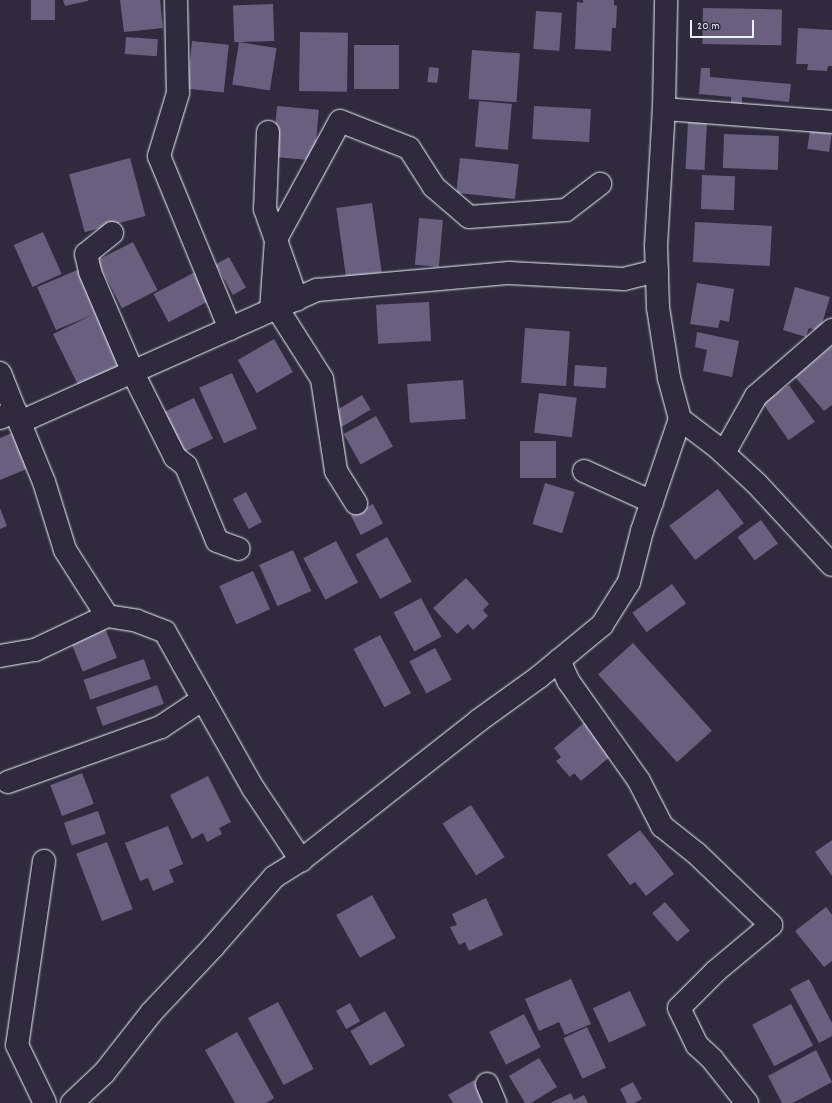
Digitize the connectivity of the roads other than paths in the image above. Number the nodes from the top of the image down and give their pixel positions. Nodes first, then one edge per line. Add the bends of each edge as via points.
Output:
1 (176, 0) edge
2 (666, 0) edge
3 (664, 109) junction
4 (832, 122) edge
5 (268, 132) dead end
6 (600, 184) dead end
7 (112, 233) dead end
8 (276, 239) junction
9 (657, 271) junction
10 (297, 300) junction
11 (274, 310) junction
12 (230, 329) junction
13 (832, 330) edge
14 (0, 373) edge
15 (132, 373) junction
16 (12, 417) edge
17 (680, 420) junction
18 (724, 453) junction
19 (584, 471) dead end
20 (652, 502) junction
21 (356, 503) dead end
22 (239, 549) dead end
23 (832, 565) edge
24 (107, 616) junction
25 (0, 656) edge
26 (559, 660) junction
27 (203, 699) junction
28 (8, 782) dead end
29 (301, 860) junction
30 (44, 861) dead end
31 (46, 1103) edge
32 (72, 1103) edge
33 (747, 1103) edge

1 - 12 street via 178,93 159,156
2 - 3 street
3 - 4 street
3 - 9 street via 656,246
5 - 8 street via 265,209
6 - 8 street via 566,210 469,217 434,187 409,148 340,121
7 - 15 street via 86,254 90,272
8 - 10 street
8 - 11 street
9 - 10 street via 624,279 510,273 317,290
9 - 17 street via 658,308 669,378
10 - 11 street
11 - 12 street
11 - 21 street via 322,379 336,471
12 - 15 street
13 - 18 street via 756,396
14 - 16 street
15 - 16 street
15 - 22 street via 175,457 186,466 217,541
16 - 24 street via 44,482 65,550
17 - 18 street
17 - 20 street
18 - 23 street via 783,509
19 - 20 street
20 - 26 street via 629,582 602,625
24 - 25 street via 35,650
24 - 27 street via 137,620 165,632
26 - 29 street
26 - 33 street via 569,682 639,781 662,826 696,853 771,925 716,971 678,1008 697,1045 712,1059
27 - 28 street via 161,727
27 - 29 street via 254,788
29 - 32 street via 274,877 151,1013 104,1073
30 - 31 street via 17,1045

